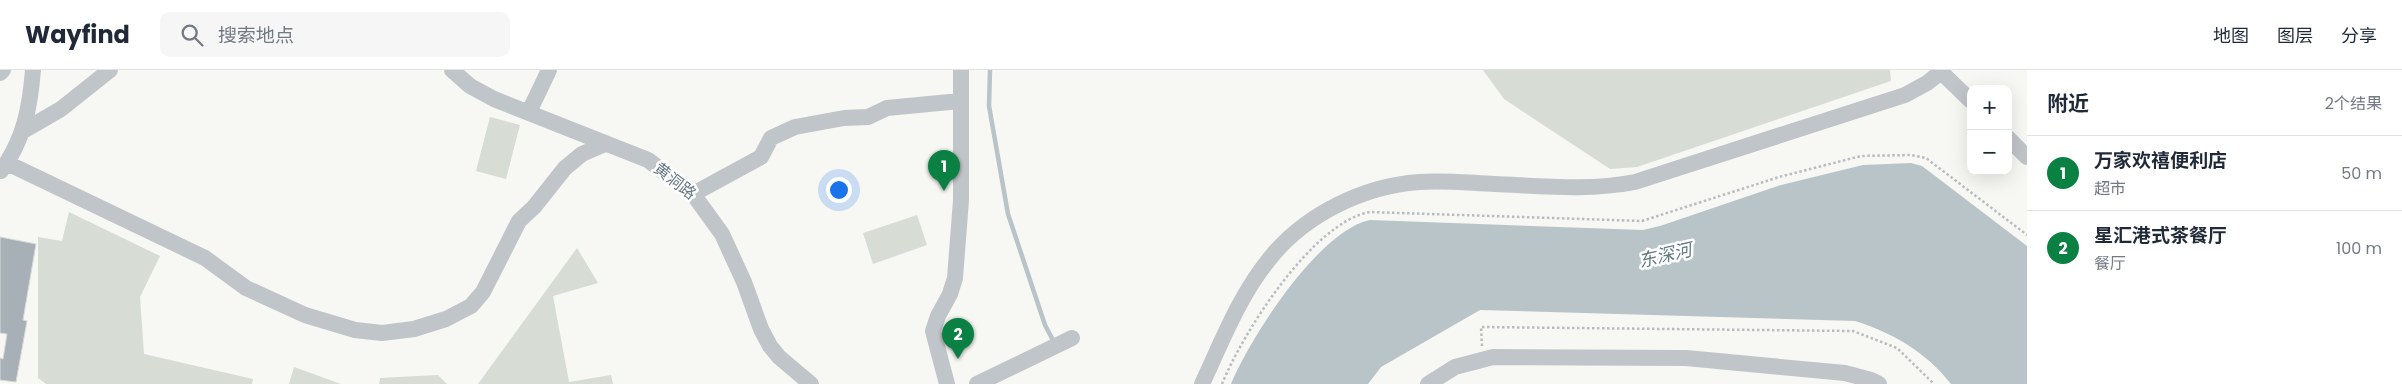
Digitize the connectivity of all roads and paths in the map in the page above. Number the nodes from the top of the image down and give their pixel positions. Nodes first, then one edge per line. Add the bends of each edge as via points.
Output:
1 (3, 70) edge
2 (33, 70) edge
3 (110, 70) edge
4 (452, 70) edge
5 (549, 70) edge
6 (962, 70) edge
7 (1940, 71) edge
8 (0, 73) edge
9 (1967, 97) edge
10 (960, 102) junction
11 (529, 112) junction
12 (23, 131) junction
13 (2012, 142) edge
14 (605, 144) junction
15 (2027, 157) edge
16 (3, 167) edge
17 (694, 194) junction
18 (2027, 235) edge
19 (1072, 338) dead end
20 (1482, 348) dead end
21 (812, 384) edge
22 (946, 384) edge
23 (977, 384) edge
24 (1202, 384) edge
25 (1222, 384) edge
26 (1428, 384) edge
27 (1879, 384) edge
28 (1934, 384) edge

1 - 8 street
2 - 12 street
3 - 12 street via 61,109
4 - 11 street, 黄洞路 via 458,78 486,95
5 - 11 street
6 - 10 street
7 - 9 street
7 - 24 street via 1927,83 1905,95 1622,185 1592,188 1420,182 1362,194 1308,223 1270,258 1249,289
10 - 17 street via 887,108 868,117 795,127 771,138 761,157
10 - 22 street via 961,200 955,278 933,331
11 - 14 street, 黄洞路
12 - 16 street
13 - 15 street
14 - 16 street via 582,154 565,168 519,221 486,287 471,306 446,319 382,333 355,330 306,315 246,288 205,258
14 - 17 street, 黄洞路 via 648,160
17 - 21 street, 黄洞路 via 726,241 770,346
18 - 25 path via 1926,158 1911,155 1861,156 1788,174 1642,221 1370,212 1348,218 1300,262 1252,327
19 - 23 street
20 - 28 path via 1481,327 1853,331 1897,348
26 - 27 street via 1455,366 1493,357 1686,358 1845,373

